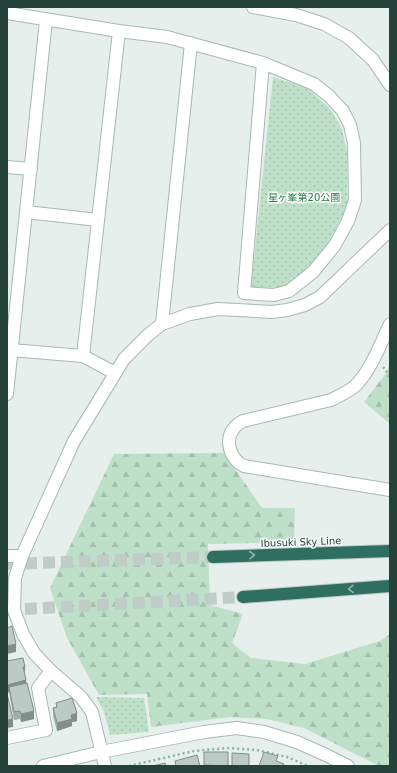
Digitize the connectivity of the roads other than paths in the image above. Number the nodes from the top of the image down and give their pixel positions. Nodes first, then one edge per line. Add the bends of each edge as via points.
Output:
1 (253, 7) edge
2 (7, 13) edge
3 (46, 20) junction
4 (119, 31) junction
5 (191, 43) junction
6 (263, 63) junction
7 (390, 85) edge
8 (7, 167) edge
9 (30, 169) junction
10 (26, 212) junction
11 (98, 220) junction
12 (390, 230) edge
13 (162, 324) junction
14 (390, 324) edge
15 (12, 350) junction
16 (83, 356) junction
17 (115, 373) junction
18 (8, 379) edge
19 (7, 394) edge
20 (390, 490) edge
21 (390, 551) edge
22 (7, 556) edge
23 (22, 556) junction
24 (213, 557) tunnel mouth
25 (390, 586) edge
26 (243, 597) tunnel mouth
27 (11, 611) edge
28 (51, 671) junction
29 (7, 738) edge
30 (101, 752) junction
31 (43, 766) edge
32 (104, 766) edge
33 (348, 766) edge

1 - 7 street via 296,15 324,24 349,38 373,60
2 - 3 street
3 - 4 street
3 - 9 street
4 - 5 street via 168,37
4 - 11 street
5 - 6 street
5 - 13 street
6 - 6 street via 314,84 330,96 350,125 354,143 355,200 348,222 335,245 313,272 289,291 274,295 244,293
8 - 9 street
9 - 10 street
10 - 11 street
10 - 15 street
11 - 16 street
12 - 13 street via 320,298 305,305 272,312 218,309 190,314
13 - 17 street via 135,347
14 - 20 street via 375,357 355,386 331,400 243,421 235,426 230,434 229,443 237,462 244,466
15 - 16 street
15 - 18 street
16 - 17 street
17 - 23 street via 74,441
18 - 19 street
24 -> 21 highway, Ibusuki Sky Line
22 - 23 street
23 - 27 street via 15,578
25 -> 26 highway
27 - 28 street via 34,653
28 - 29 street via 38,688 46,730
28 - 30 street via 81,697 92,712
30 - 31 street
30 - 32 street
30 - 33 street via 237,728 264,732 297,742

